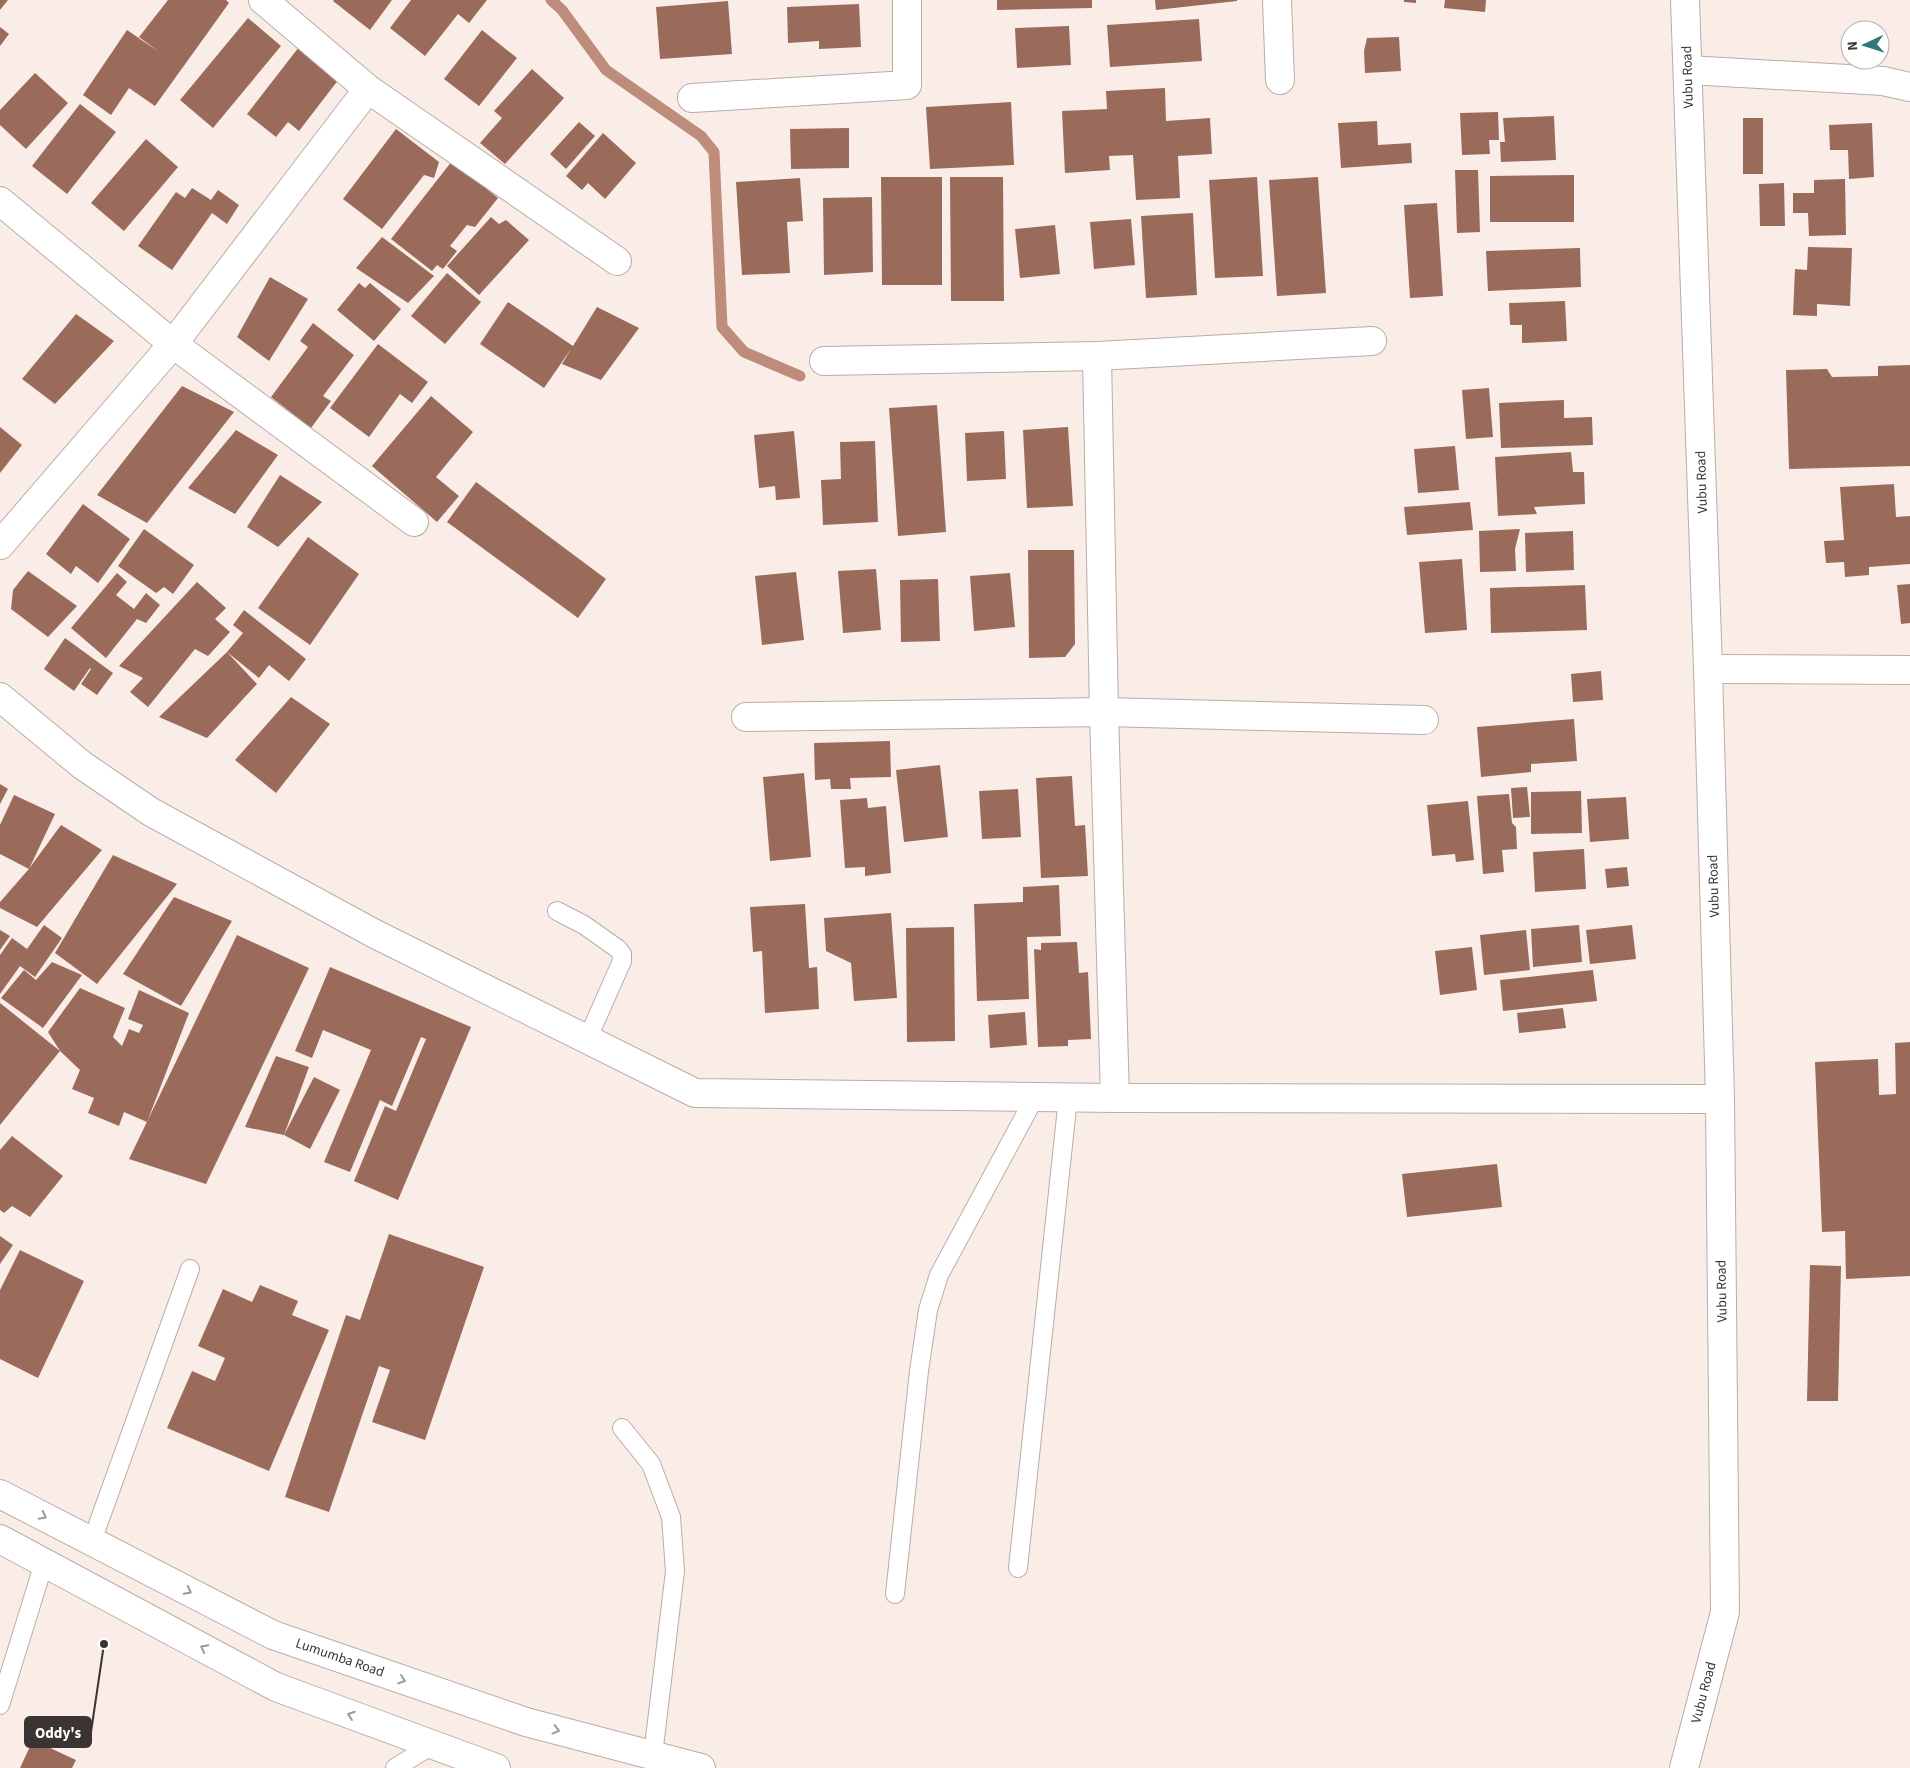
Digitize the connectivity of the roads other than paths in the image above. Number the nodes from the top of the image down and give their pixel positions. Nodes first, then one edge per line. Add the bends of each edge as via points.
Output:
1 (263, 0) edge
2 (907, 0) edge
3 (1277, 0) edge
4 (1685, 0) edge
5 (1688, 70) junction
6 (1280, 80) dead end
7 (1910, 87) edge
8 (368, 89) junction
9 (692, 98) dead end
10 (0, 201) edge
11 (617, 261) dead end
12 (1372, 341) dead end
13 (173, 344) junction
14 (1097, 356) junction
15 (824, 361) dead end
16 (414, 522) dead end
17 (0, 545) edge
18 (1708, 669) junction
19 (1910, 670) edge
20 (0, 697) edge
21 (1104, 712) junction
22 (746, 717) dead end
23 (1424, 720) dead end
24 (557, 910) dead end
25 (588, 1040) junction
26 (1034, 1097) junction
27 (1068, 1098) junction
28 (1115, 1098) junction
29 (1720, 1099) junction
30 (190, 1269) dead end
31 (622, 1428) dead end
32 (0, 1494) edge
33 (0, 1539) edge
34 (92, 1541) junction
35 (44, 1563) junction
36 (1018, 1568) dead end
37 (895, 1594) dead end
38 (2, 1695) edge
39 (432, 1745) junction
40 (652, 1755) junction
41 (395, 1768) edge
42 (496, 1768) edge
43 (701, 1768) edge
44 (1684, 1768) edge

1 - 8 street
2 - 9 street via 907,85
3 - 6 street
4 - 5 street, Vubu Road
5 - 7 street via 1883,80
5 - 18 street, Vubu Road
8 - 11 street
8 - 13 street
10 - 13 street
12 - 14 street
13 - 16 street
13 - 17 street
14 - 15 street
14 - 21 street
18 - 19 street
18 - 29 street, Vubu Road
20 - 25 street via 82,765 151,812 375,934
21 - 22 street
21 - 23 street
21 - 28 street
24 - 25 lane via 584,925 622,954 622,961
25 - 26 street via 695,1093
26 - 27 street
26 - 37 lane via 939,1275 928,1310
27 - 28 street
27 - 36 lane
28 - 29 street
29 - 44 street, Vubu Road via 1725,1612
30 - 34 lane
31 - 40 lane via 651,1464 671,1517 675,1571
32 -> 34 street, Lumumba Road
33 - 35 street
34 -> 40 street, Lumumba Road via 273,1635 526,1722
35 - 38 lane
39 -> 35 street via 276,1687
39 - 41 lane
39 - 42 street
40 - 43 street, Lumumba Road

